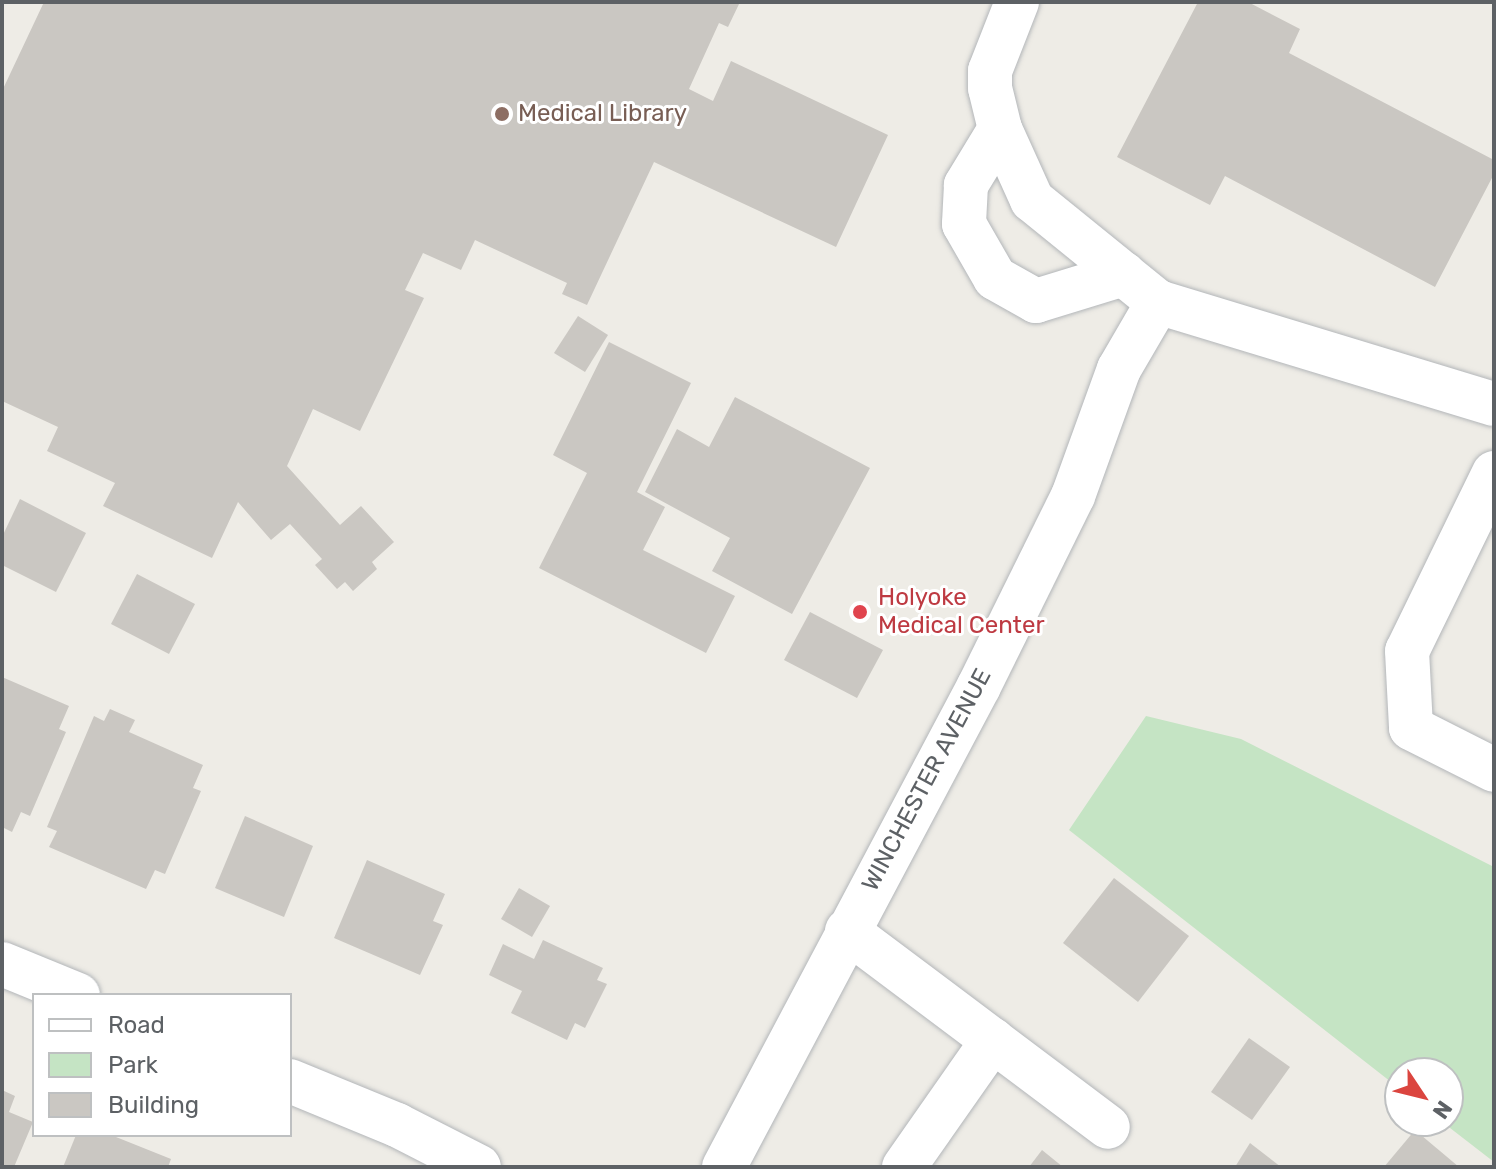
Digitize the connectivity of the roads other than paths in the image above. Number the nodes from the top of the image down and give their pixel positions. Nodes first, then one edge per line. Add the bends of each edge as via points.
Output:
1 (1017, 2) edge
2 (1000, 129) junction
3 (1124, 274) junction
4 (1158, 302) junction
5 (1494, 404) edge
6 (1494, 473) edge
7 (1494, 770) edge
8 (847, 931) junction
9 (2, 964) edge
10 (73, 993) edge
11 (993, 1040) junction
12 (292, 1082) edge
13 (1108, 1127) dead end
14 (479, 1167) edge
15 (724, 1167) edge
16 (904, 1167) edge

1 - 2 street via 990,71
2 - 3 street via 1032,200
2 - 3 street via 966,185 964,224 995,278 1036,301
3 - 4 street
4 - 5 street
4 - 8 street, WINCHESTER AVENUE via 1119,369 1073,496
6 - 7 street via 1407,651 1411,728
8 - 11 street
8 - 15 street, WINCHESTER AVENUE
9 - 10 street
11 - 13 street
11 - 16 street
12 - 14 street via 397,1125

